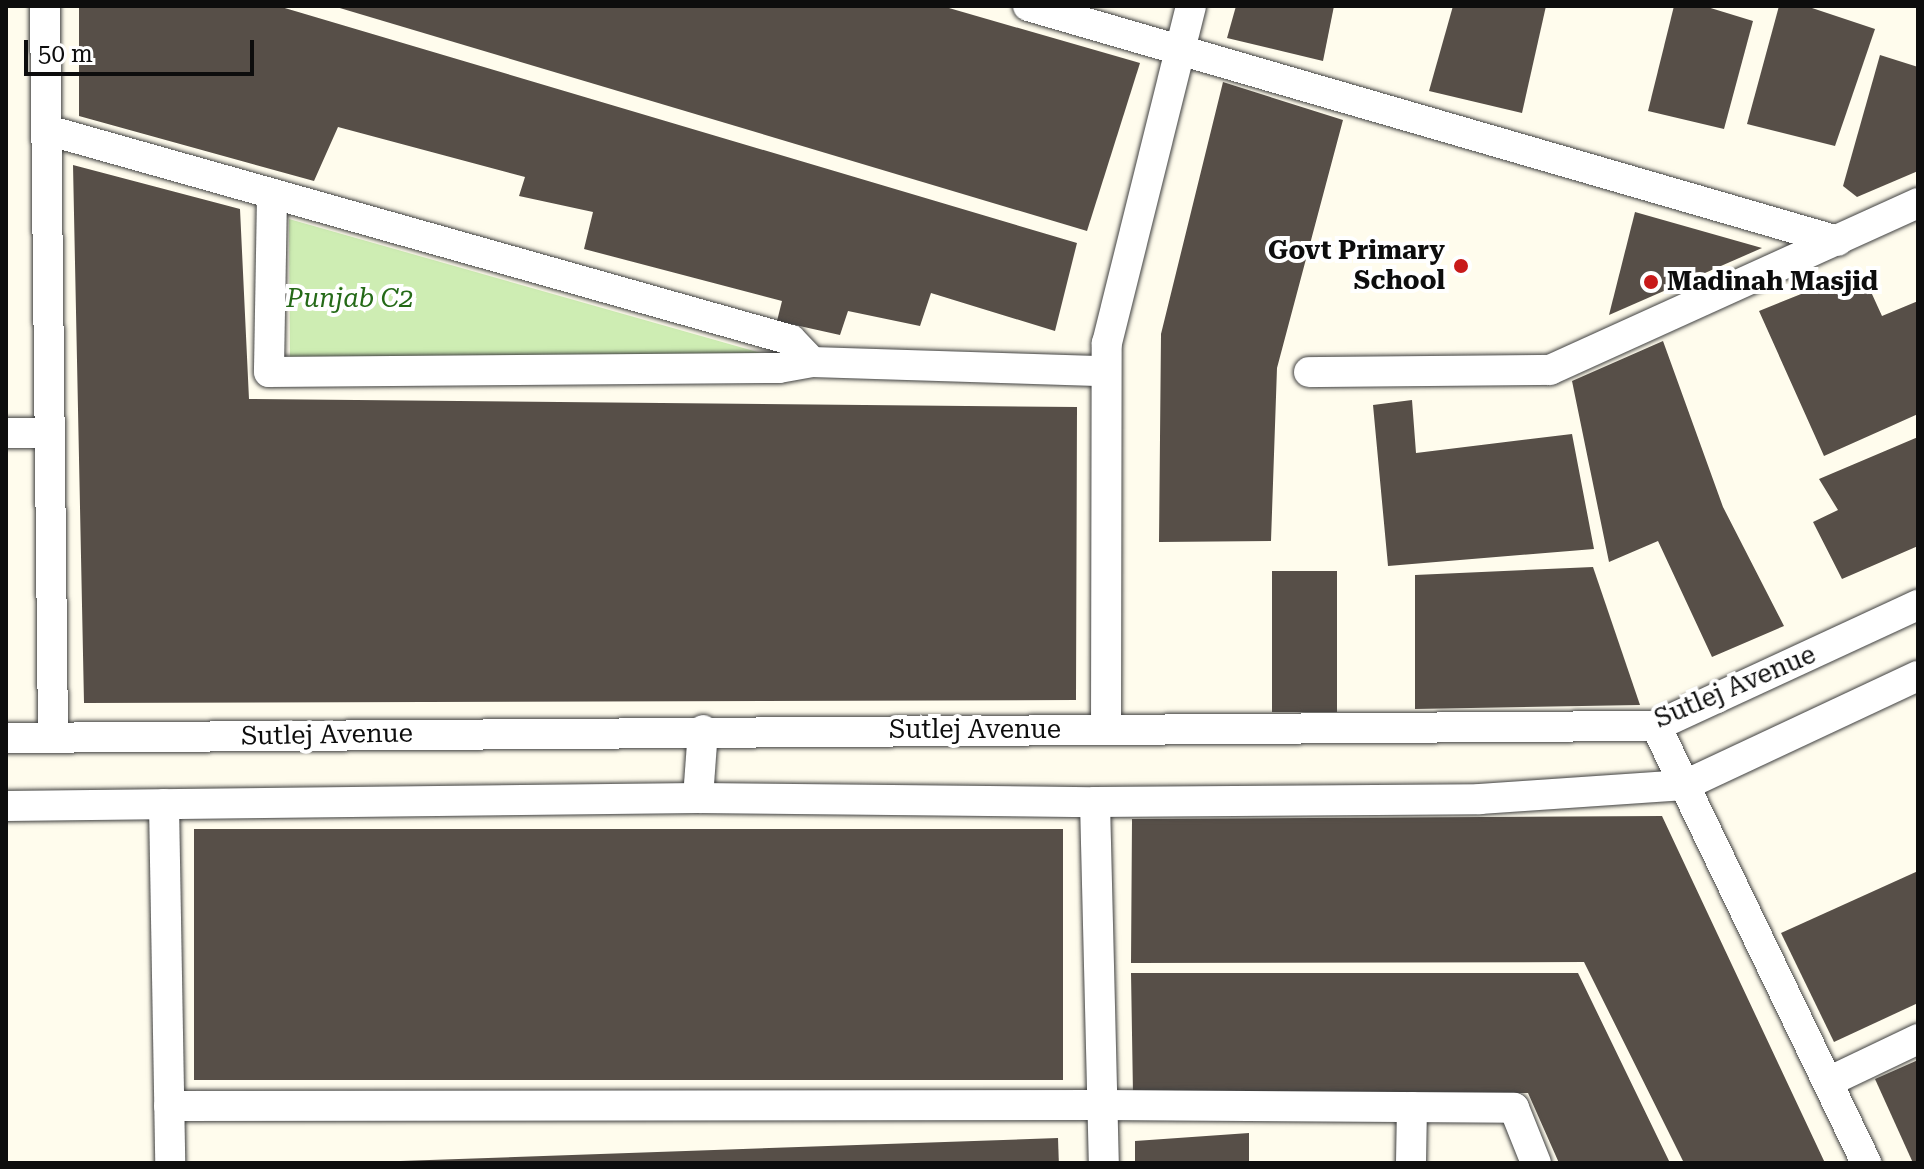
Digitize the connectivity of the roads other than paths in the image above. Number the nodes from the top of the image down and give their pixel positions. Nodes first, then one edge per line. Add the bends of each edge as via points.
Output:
1 (45, 6) edge
2 (1028, 6) edge
3 (1191, 6) edge
4 (1179, 49) junction
5 (47, 130) junction
6 (272, 196) junction
7 (1918, 203) edge
8 (1838, 241) junction
9 (812, 362) junction
10 (1105, 371) junction
11 (1309, 372) dead end
12 (6, 433) edge
13 (50, 433) junction
14 (1918, 605) edge
15 (1918, 676) edge
16 (1656, 726) junction
17 (703, 730) junction
18 (1106, 730) junction
19 (6, 738) edge
20 (53, 738) junction
21 (1685, 785) junction
22 (698, 798) junction
23 (1095, 802) junction
24 (164, 804) junction
25 (6, 806) edge
26 (1918, 1039) edge
27 (1828, 1082) junction
28 (1104, 1105) junction
29 (169, 1106) junction
30 (1412, 1107) junction
31 (170, 1163) edge
32 (1104, 1163) edge
33 (1411, 1163) edge
34 (1536, 1163) edge
35 (1866, 1163) edge

1 - 5 street
2 - 4 street
3 - 4 street
4 - 8 street
4 - 10 street via 1107,343
5 - 6 street
5 - 13 street
6 - 9 street via 791,340
6 - 9 street via 269,372 779,368
7 - 8 street
8 - 11 street via 1550,370
9 - 10 street
10 - 18 street
12 - 13 street
13 - 20 street
14 - 16 street, Sutlej Avenue
15 - 21 street
16 - 18 street, Sutlej Avenue
16 - 21 street
17 - 18 street, Sutlej Avenue
17 - 20 street, Sutlej Avenue
17 - 22 street
19 - 20 street, Sutlej Avenue
21 - 23 street via 1480,799
21 - 27 street
22 - 23 street
22 - 24 street
23 - 28 street
24 - 25 street
24 - 29 street
26 - 27 street
27 - 35 street
28 - 29 street
28 - 30 street
28 - 32 street
29 - 31 street
30 - 33 street
30 - 34 street via 1514,1108

